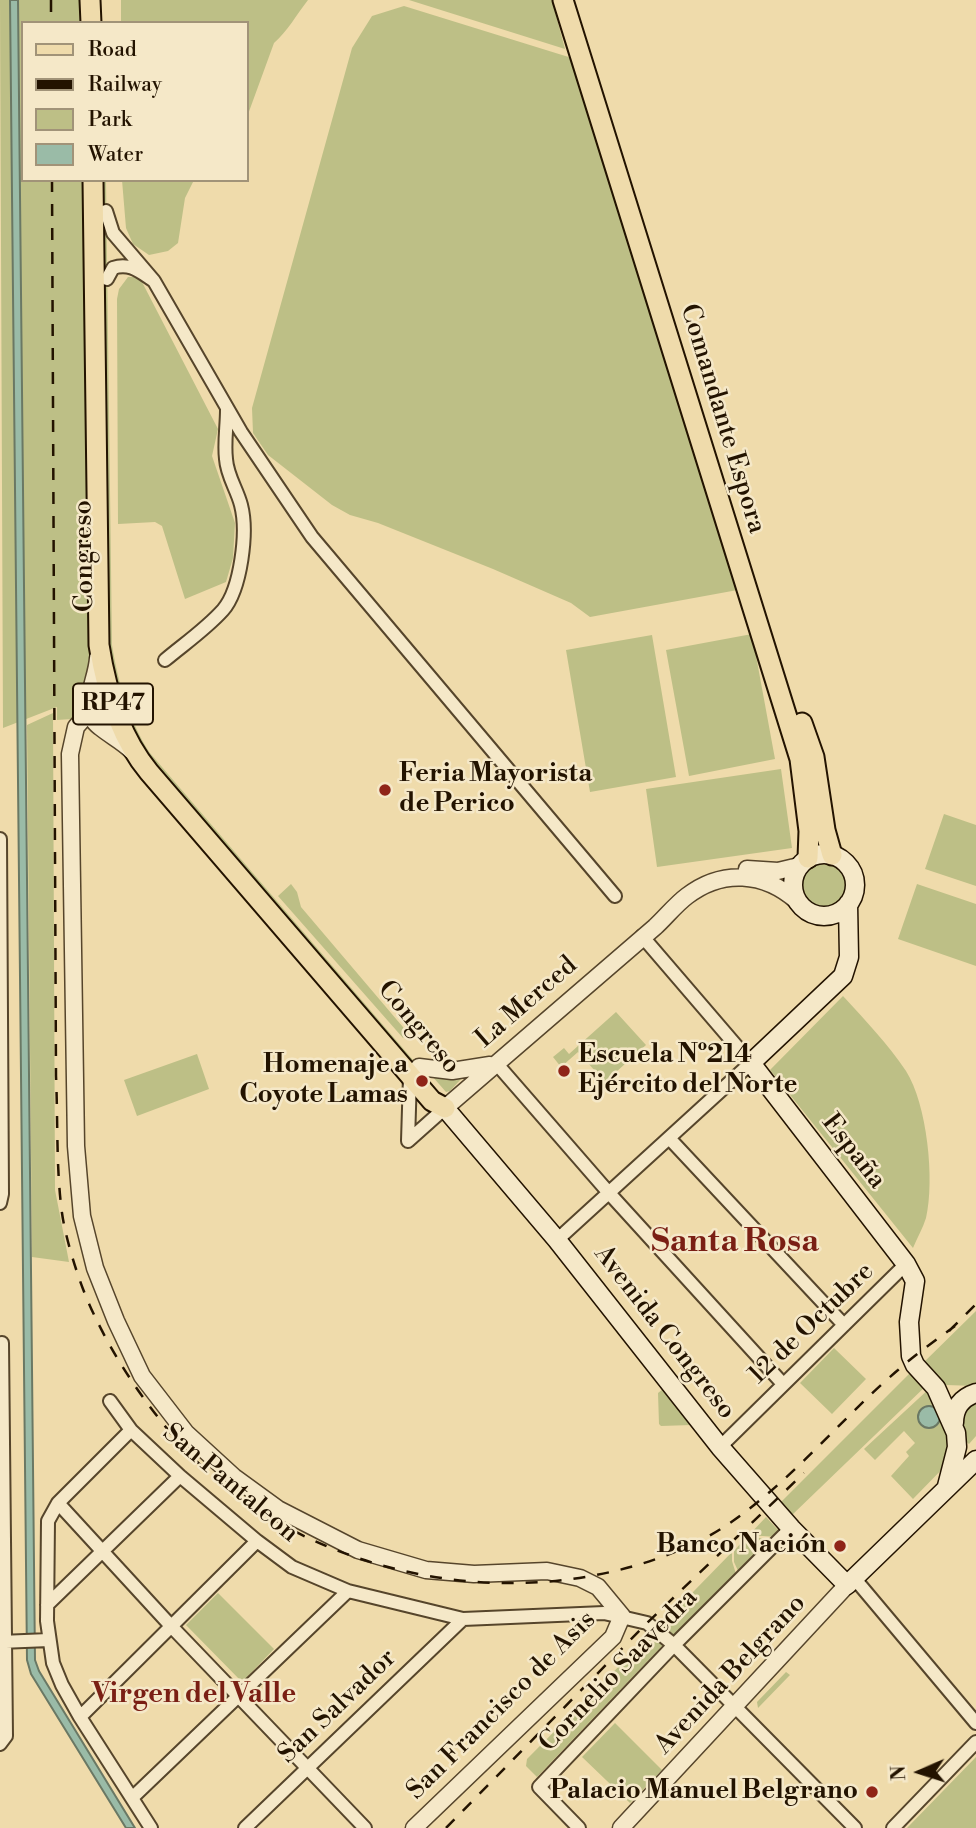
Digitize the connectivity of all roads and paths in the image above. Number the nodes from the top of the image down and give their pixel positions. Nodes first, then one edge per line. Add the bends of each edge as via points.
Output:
1 (90, 0) edge
2 (103, 0) edge
3 (563, 0) edge
4 (575, 0) edge
5 (91, 21) edge
6 (104, 21) edge
7 (93, 182) edge
8 (106, 182) edge
9 (106, 211) junction
10 (107, 279) junction
11 (154, 281) junction
12 (228, 408) junction
13 (99, 645) junction
14 (165, 660) dead end
15 (89, 712) junction
16 (136, 755) junction
17 (0, 839) edge
18 (832, 855) junction
19 (804, 862) junction
20 (615, 896) dead end
21 (797, 901) junction
22 (848, 904) junction
23 (822, 916) junction
24 (642, 936) junction
25 (849, 944) junction
26 (1, 1000) edge
27 (496, 1063) junction
28 (751, 1063) junction
29 (414, 1072) junction
30 (444, 1108) junction
31 (669, 1138) junction
32 (609, 1193) junction
33 (0, 1203) edge
34 (557, 1240) junction
35 (906, 1264) junction
36 (844, 1325) junction
37 (2, 1343) dead end
38 (783, 1384) junction
39 (936, 1388) junction
40 (976, 1393) edge
41 (110, 1401) dead end
42 (2, 1427) edge
43 (955, 1428) junction
44 (131, 1430) junction
45 (720, 1447) junction
46 (976, 1448) edge
47 (976, 1460) edge
48 (180, 1476) junction
49 (946, 1489) junction
50 (58, 1503) junction
51 (791, 1528) junction
52 (257, 1541) junction
53 (103, 1551) junction
54 (851, 1582) junction
55 (348, 1591) junction
56 (47, 1605) junction
57 (622, 1616) junction
58 (463, 1619) junction
59 (172, 1626) junction
60 (44, 1641) junction
61 (8, 1642) edge
62 (674, 1645) junction
63 (239, 1696) junction
64 (736, 1707) junction
65 (80, 1717) junction
66 (976, 1723) edge
67 (976, 1742) edge
68 (0, 1744) edge
69 (308, 1768) junction
70 (132, 1798) junction
71 (151, 1828) edge
72 (245, 1828) edge
73 (365, 1828) edge
74 (414, 1828) edge
75 (579, 1828) edge
76 (621, 1828) edge
77 (855, 1828) edge
78 (893, 1828) edge

1 - 5 main road
2 - 6 main road
3 - 19 main road, Comandante Espora via 800,759 809,831
4 - 18 main road, Comandante Espora via 814,757
7 - 13 main road, Congreso / RP47
8 - 9 main road, Congreso / RP47
9 - 10 main road, Congreso / RP47
9 - 11 street via 113,233
10 - 11 street via 113,268 130,265
10 - 29 main road, Congreso / RP47 via 112,645 128,707 149,753
11 - 12 street
12 - 14 street via 225,457 241,505 243,528 239,575 224,609
12 - 20 street via 312,537
13 - 15 street
13 - 16 main road, Congreso / RP47 via 113,703
15 - 16 street via 100,727
15 - 57 street via 76,727 70,754 76,1146 82,1216 95,1268 142,1376 186,1433 234,1477 278,1509 358,1550 426,1570 474,1574 547,1571 580,1578 598,1587
16 - 29 main road, Congreso / RP47
17 - 26 street
18 - 19 main road via 820,854
18 - 22 main road via 843,861 854,881
19 - 21 main road via 794,877
19 - 24 street via 778,871 730,870 703,876 684,888
21 - 23 main road via 803,909
21 - 24 street via 776,884 727,878 685,897
22 - 23 main road
22 - 25 main road
23 - 25 main road
24 - 27 street, La Merced
24 - 28 street, España
25 - 28 main road via 842,976
26 - 33 street
27 - 29 street via 472,1070
27 - 30 street, La Merced
27 - 32 street
28 - 31 street
28 - 35 main road, España
29 - 30 main road, Congreso / RP47 via 441,1093
29 - 30 street via 408,1140
30 - 34 main road, Avenida Congreso / RP47
31 - 32 street
31 - 36 street
32 - 34 street
32 - 38 street
34 - 45 main road, Avenida Congreso / RP47
35 - 36 street, 12 de Octubre
35 - 39 main road, España via 915,1281 909,1322 911,1356
36 - 38 street, 12 de Octubre
37 - 42 street
38 - 45 street, 12 de Octubre
39 - 40 main road
39 - 43 main road, España
40 - 43 main road via 957,1406
41 - 44 street, San Pantaleon
42 - 61 street
43 - 46 main road via 967,1445
43 - 49 main road via 957,1447
44 - 48 street, San Pantaleon
44 - 50 street
45 - 51 main road, Avenida Congreso / RP47
47 - 49 main road
48 - 52 street, San Pantaleon
48 - 53 street
49 - 54 main road
50 - 53 street
50 - 56 street via 48,1521
51 - 54 main road, Avenida Congreso / RP47
51 - 62 street, Cornelio Saavedra
52 - 55 street, San Pantaleon via 292,1567
52 - 59 street
53 - 56 street
53 - 59 street
54 - 64 street, Avenida Belgrano
54 - 66 street
55 - 58 street, San Pantaleon
55 - 63 street
56 - 60 street
57 - 58 street, San Pantaleon via 604,1612
57 - 62 street, San Pantaleon via 647,1623
57 - 74 street, San Francisco de Asis via 613,1637
58 - 69 street, San Salvador
59 - 63 street
59 - 65 street
60 - 61 street
60 - 65 street
61 - 68 street via 6,1736
62 - 64 street
62 - 75 street, Cornelio Saavedra via 539,1787
63 - 69 street
63 - 70 street
64 - 76 street, Avenida Belgrano
64 - 77 street
65 - 70 street
67 - 78 street
69 - 72 street, San Salvador
69 - 73 street
70 - 71 street

